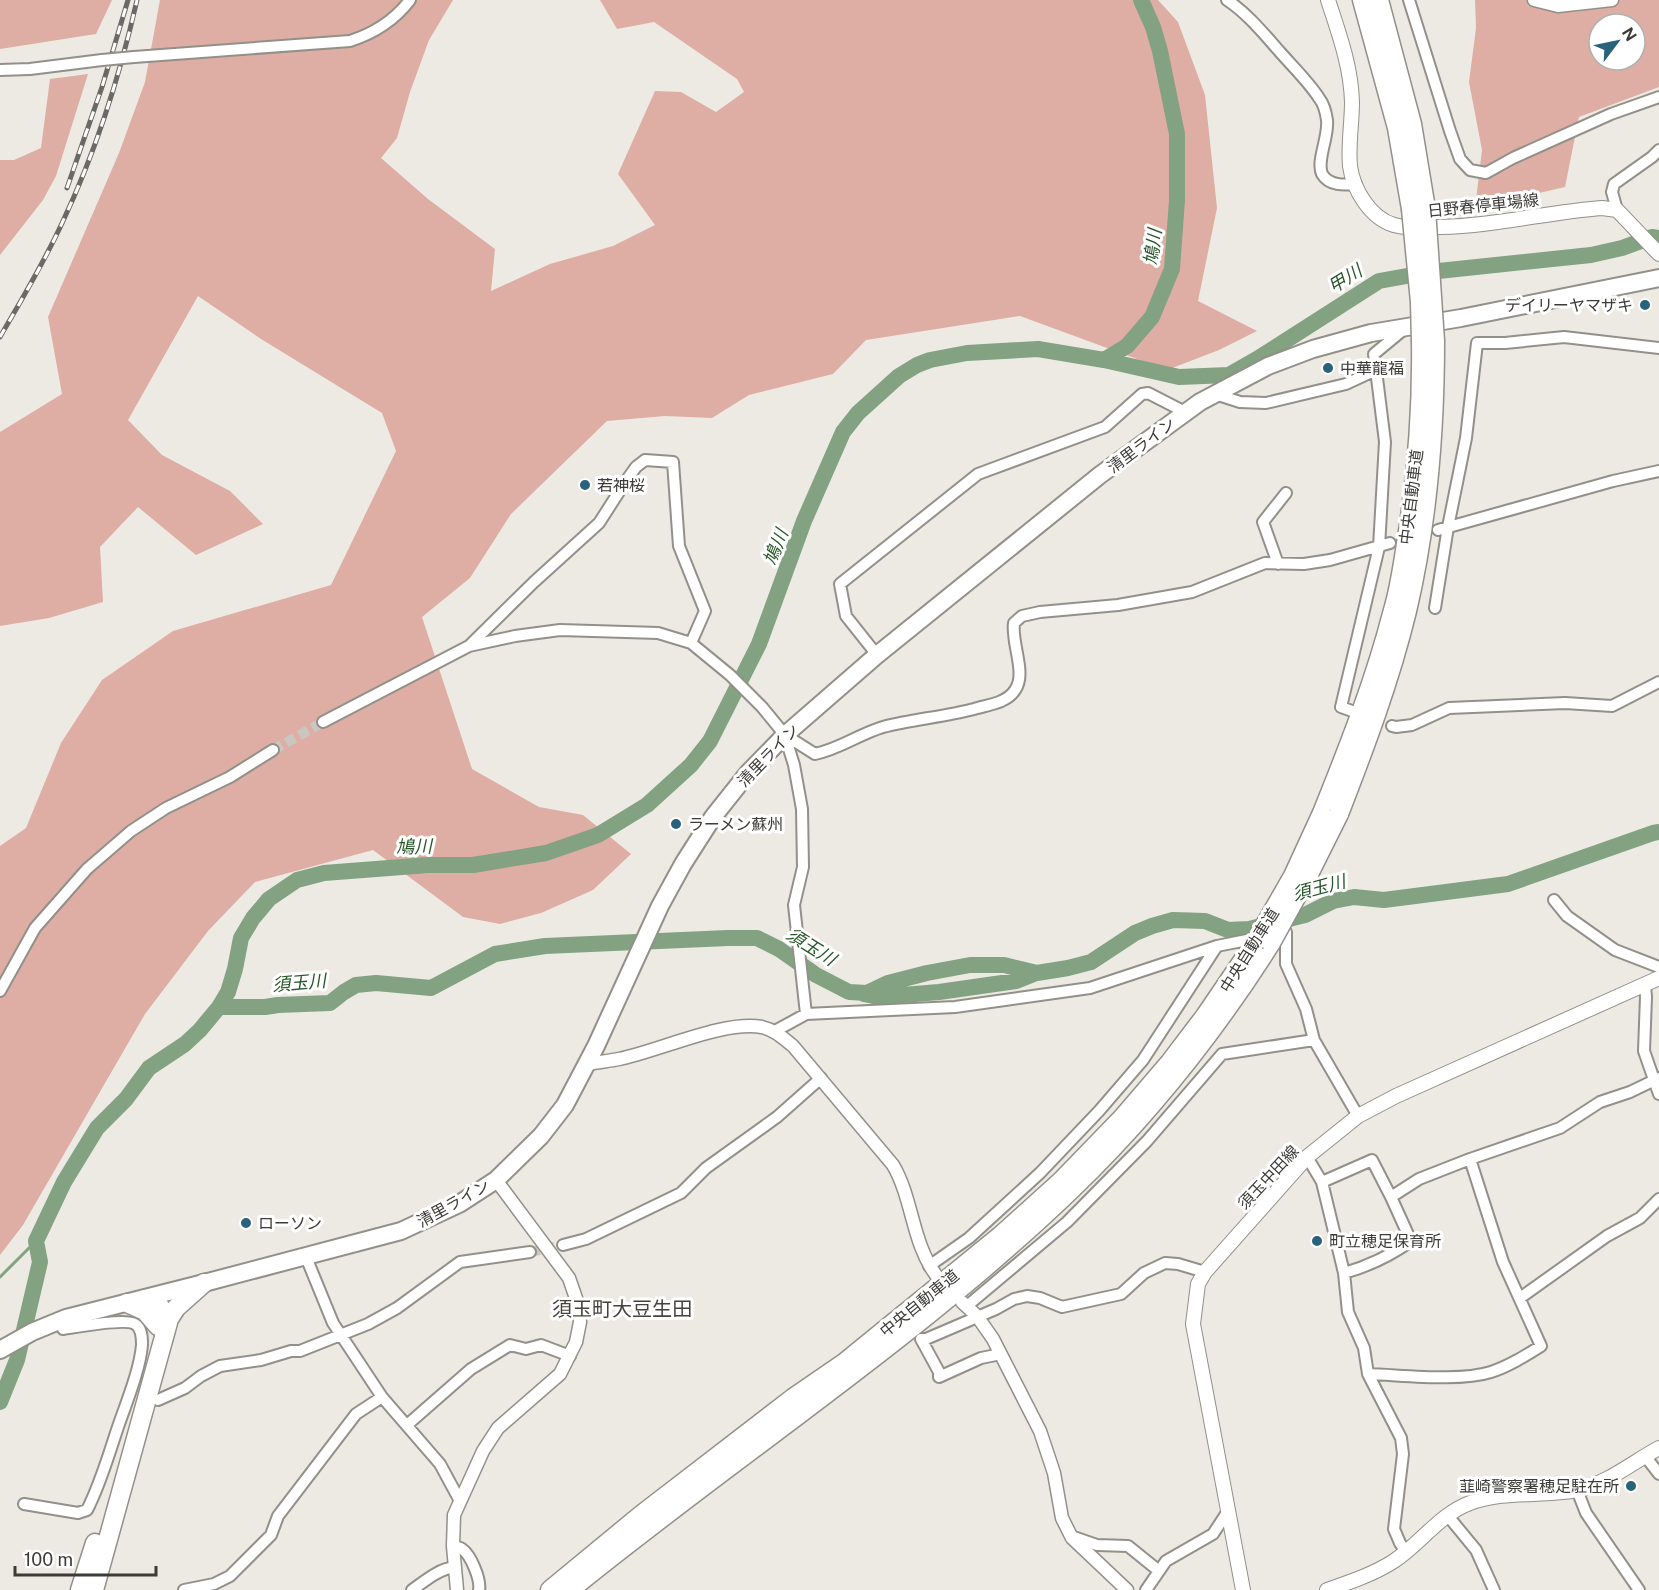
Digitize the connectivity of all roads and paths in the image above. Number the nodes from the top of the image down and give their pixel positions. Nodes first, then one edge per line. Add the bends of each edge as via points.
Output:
1 (410, 0) edge
2 (1227, 0) edge
3 (1328, 0) edge
4 (1362, 0) edge
5 (1379, 0) edge
6 (1409, 0) edge
7 (1534, 0) edge
8 (1612, 0) edge
9 (0, 70) edge
10 (1659, 97) edge
11 (1659, 150) edge
12 (1356, 184) junction
13 (1418, 209) junction
14 (1617, 210) junction
15 (1659, 254) edge
16 (1659, 278) edge
17 (1405, 328) junction
18 (1659, 348) edge
19 (1377, 370) junction
20 (1215, 393) junction
21 (1185, 412) junction
22 (1659, 471) edge
23 (1286, 493) dead end
24 (1443, 529) junction
25 (1390, 543) dead end
26 (1379, 547) junction
27 (1278, 564) junction
28 (1435, 608) dead end
29 (691, 643) junction
30 (469, 646) junction
31 (877, 655) junction
32 (1659, 682) edge
33 (1352, 711) dead end
34 (323, 722) tunnel mouth
35 (1392, 726) dead end
36 (785, 735) junction
37 (273, 750) tunnel mouth
38 (1554, 900) dead end
39 (1217, 946) junction
40 (1659, 967) edge
41 (1659, 978) edge
42 (1645, 984) junction
43 (0, 991) edge
44 (807, 1014) junction
45 (775, 1031) junction
46 (1314, 1040) junction
47 (588, 1064) junction
48 (821, 1078) junction
49 (1656, 1079) edge
50 (1659, 1094) edge
51 (1359, 1116) junction
52 (1307, 1157) junction
53 (1470, 1159) junction
54 (496, 1180) junction
55 (1322, 1182) junction
56 (1390, 1197) junction
57 (1659, 1199) edge
58 (562, 1245) tunnel mouth
59 (530, 1252) tunnel mouth
60 (306, 1257) junction
61 (933, 1270) joint
62 (1205, 1272) junction
63 (1344, 1273) junction
64 (204, 1284) junction
65 (182, 1289) junction
66 (1520, 1298) junction
67 (136, 1301) junction
68 (964, 1304) joint
69 (977, 1316) junction
70 (164, 1319) junction
71 (64, 1323) junction
72 (340, 1334) junction
73 (0, 1350) edge
74 (1001, 1353) junction
75 (570, 1356) junction
76 (1368, 1374) junction
77 (382, 1396) junction
78 (158, 1400) dead end
79 (798, 1405) junction
80 (407, 1425) junction
81 (1659, 1448) edge
82 (1645, 1456) junction
83 (1659, 1474) edge
84 (1577, 1490) junction
85 (460, 1501) junction
86 (24, 1504) dead end
87 (1228, 1511) junction
88 (1448, 1516) junction
89 (650, 1527) junction
90 (1071, 1535) junction
91 (453, 1546) junction
92 (1406, 1552) junction
93 (95, 1563) junction
94 (455, 1567) junction
95 (1159, 1571) junction
96 (80, 1590) edge
97 (94, 1590) edge
98 (184, 1590) edge
99 (412, 1590) edge
100 (457, 1590) edge
101 (479, 1590) edge
102 (550, 1590) edge
103 (570, 1590) edge
104 (585, 1590) edge
105 (1127, 1590) edge
106 (1146, 1590) edge
107 (1243, 1590) edge
108 (1328, 1590) edge
109 (1494, 1590) edge
110 (1639, 1590) edge

1 - 9 street, bridge via 396,17 370,34 350,40
2 - 12 street via 1268,39 1321,100 1328,135 1320,162 1323,176 1340,185
3 - 12 main road, 日野春停車場線 via 1349,75 1350,166
4 - 13 highway, 中央自動車道
5 - 13 highway, 中央自動車道 via 1412,123
6 - 10 street via 1450,131 1460,159 1470,171 1486,173 1611,114
7 - 8 street via 1558,6
11 - 14 street via 1614,184
12 - 14 main road, 日野春停車場線 via 1360,196 1382,218 1394,225 1424,228 1460,227 1602,208
13 - 79 highway, 中央自動車道, bridge via 1420,302 1428,341 1411,510 1394,608 1330,813 1293,876 1262,944 1122,1118 1000,1236
14 - 15 main road
16 - 17 highway, 清里ライン
17 - 19 street via 1374,354
17 - 20 highway, 清里ライン via 1313,349
18 - 24 street via 1564,337 1477,343 1466,438
19 - 20 street via 1346,384 1266,402 1240,402
19 - 26 street via 1385,442
20 - 21 highway, 清里ライン
21 - 31 highway, 清里ライン via 1100,475
21 - 31 street via 1148,393 1142,394 1105,427 978,474 840,584 846,616
22 - 24 street
23 - 27 street via 1263,522
24 - 28 street
25 - 26 street
26 - 27 street via 1330,560
26 - 33 street via 1341,707
27 - 36 street via 1265,563 1192,592 1022,616 1012,631 1019,683 1007,698 957,713 887,726 815,754
29 - 30 street via 658,633 560,630
29 - 30 street via 705,610 679,546 673,462 645,460 626,480 600,523
29 - 36 street via 730,675
30 - 34 street
31 - 36 highway, 清里ライン
32 - 35 street via 1612,706 1565,703 1449,708 1412,725
36 - 44 street via 802,809 803,867 794,905
36 - 47 highway, 清里ライン via 713,817 683,864
37 - 43 street via 230,777 166,808 87,869 35,928
38 - 40 street via 1567,916 1616,950
39 - 44 street via 1089,988 955,1007
39 - 46 street via 1286,932 1286,964 1306,1009
39 - 61 street via 1143,1060 1099,1111 1031,1181
41 - 42 main road, 須玉中田線
42 - 49 street via 1644,1052
42 - 51 main road, 須玉中田線
44 - 45 street
45 - 47 street via 753,1027 724,1029 620,1059
45 - 48 street
46 - 51 street
46 - 68 street via 1222,1054 1147,1141 1067,1222
47 - 54 highway, 清里ライン via 541,1137
48 - 58 street via 777,1117 706,1168 681,1193 586,1239
48 - 61 street via 902,1180 920,1243
49 - 50 street
49 - 53 street via 1600,1102 1560,1128
51 - 52 main road, 須玉中田線
52 - 55 street
52 - 62 main road, 須玉中田線
53 - 56 street via 1419,1179
53 - 66 street via 1503,1262
54 - 60 highway, 清里ライン via 459,1204 400,1231
54 - 75 street via 569,1278 580,1322
55 - 56 street via 1372,1160
55 - 63 street
56 - 63 street via 1411,1241 1393,1254
57 - 66 street via 1640,1218 1607,1236
59 - 72 street via 460,1262 397,1308
60 - 64 highway, 清里ライン
60 - 72 street
62 - 69 street via 1165,1263 1121,1293 1062,1307 1027,1296
62 - 87 main road, 須玉中田線 via 1198,1284 1193,1324
63 - 76 street via 1348,1312 1364,1348
64 - 65 highway, 清里ライン
64 - 70 highway
65 - 67 highway, 清里ライン
65 - 70 highway
66 - 76 street via 1541,1346 1512,1364 1468,1377
67 - 70 highway via 145,1311
67 - 71 highway, 清里ライン
68 - 69 street
69 - 74 street
69 - 74 street via 921,1339 939,1377
70 - 93 highway
71 - 73 highway, 清里ライン via 32,1332
71 - 86 street via 134,1323 139,1327 142,1345 131,1393 87,1510 78,1513
72 - 77 street
72 - 78 street via 300,1351 220,1366
74 - 90 street via 1040,1431 1054,1473 1062,1518
75 - 80 street via 542,1345 526,1349 510,1345 471,1369
75 - 85 street via 560,1374 492,1436
76 - 92 street via 1401,1438 1394,1529
77 - 80 street
77 - 98 street via 356,1414 278,1516 271,1535 230,1576
79 - 89 highway, 中央自動車道
79 - 102 highway, 中央自動車道 via 642,1515
80 - 85 street via 440,1464
81 - 82 main road
82 - 83 street
82 - 84 main road via 1604,1480
84 - 88 main road via 1484,1500
84 - 110 street via 1586,1513
85 - 91 street via 454,1515
87 - 95 street via 1213,1534 1179,1552
87 - 107 main road, 須玉中田線
88 - 92 main road
88 - 109 street via 1476,1551
89 - 103 highway, 中央自動車道
89 - 104 highway
90 - 95 street via 1097,1545 1128,1546
90 - 105 street
91 - 94 street
91 - 101 street via 463,1549 473,1564
92 - 108 main road via 1380,1569
93 - 96 highway
93 - 97 highway
94 - 99 street via 437,1573
94 - 100 street
95 - 106 street

